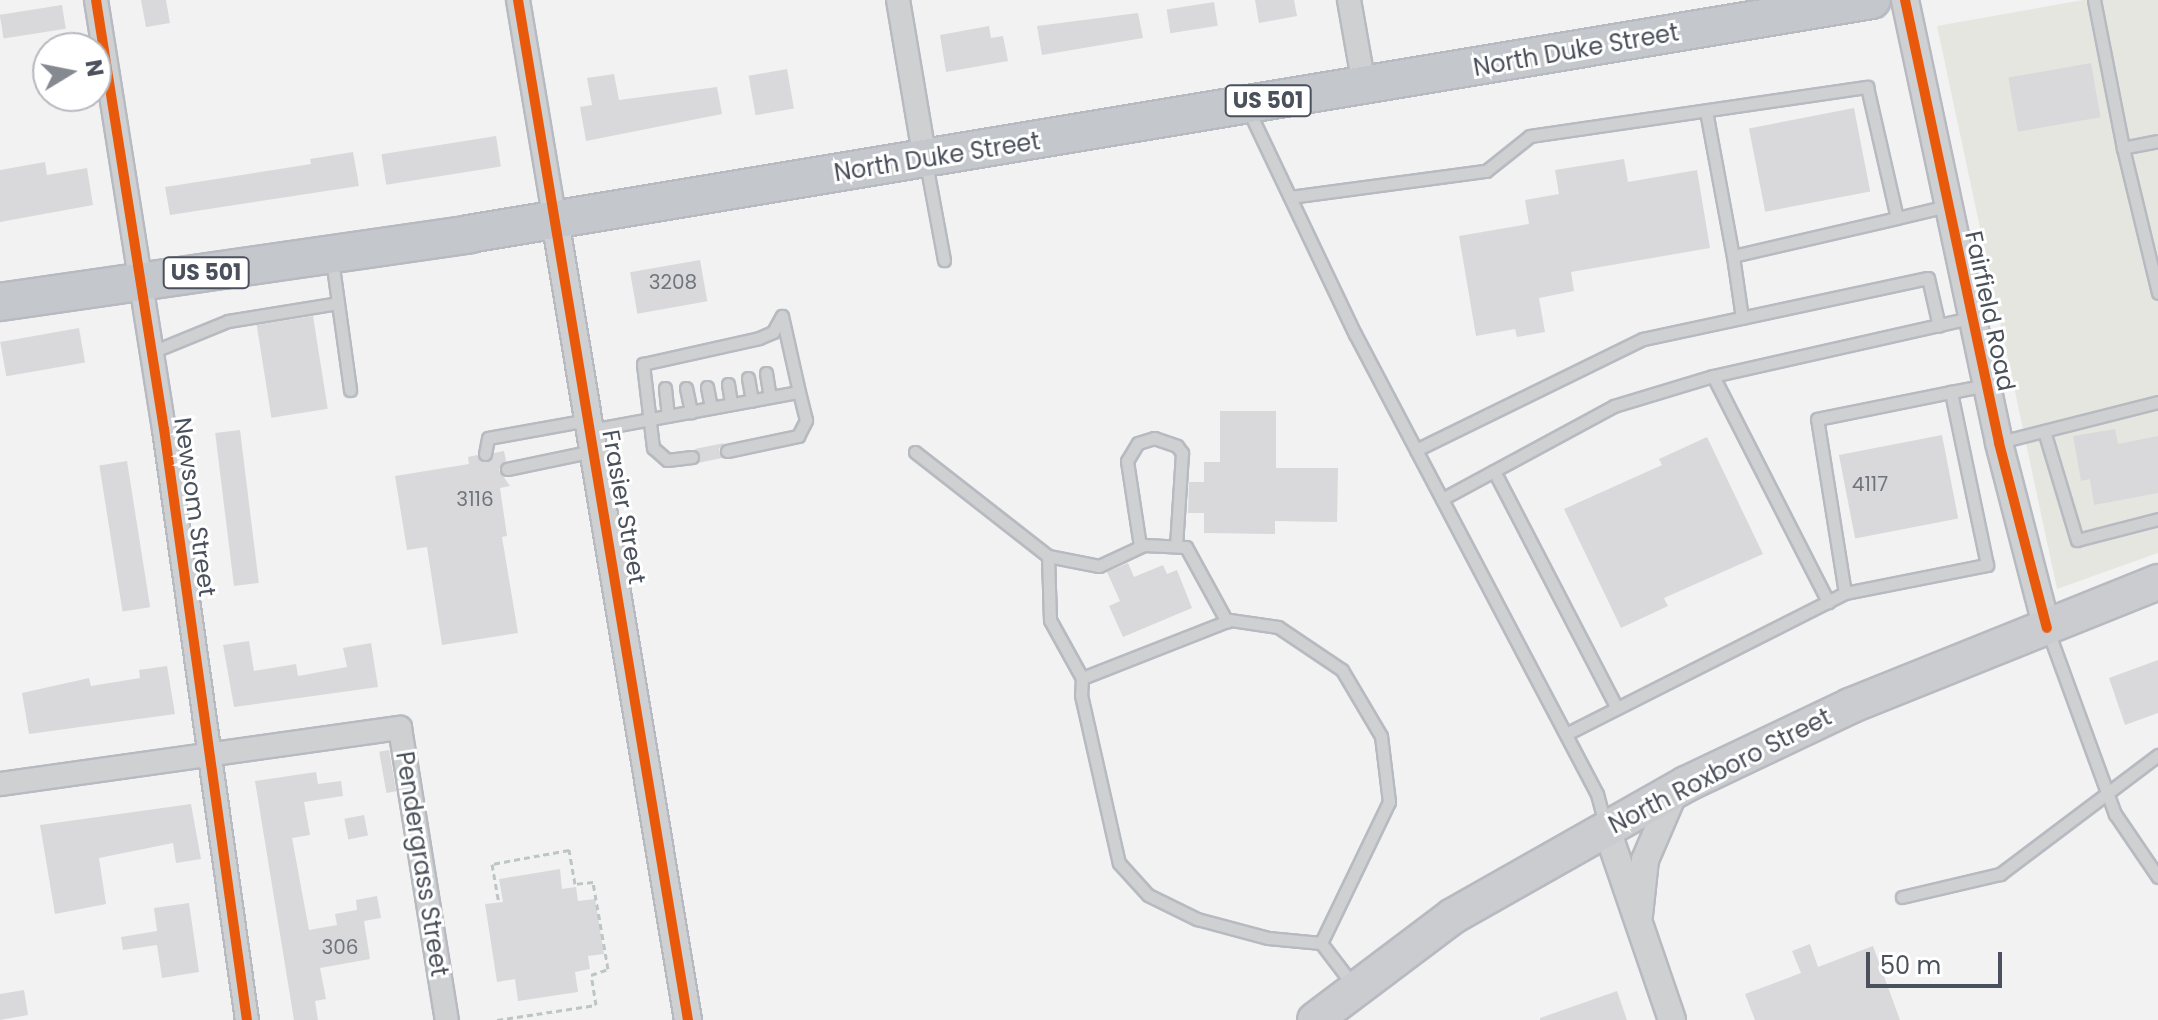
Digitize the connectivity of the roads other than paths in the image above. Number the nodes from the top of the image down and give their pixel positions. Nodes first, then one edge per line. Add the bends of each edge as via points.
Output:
1 (96, 0) edge
2 (518, 0) edge
3 (898, 0) edge
4 (1349, 0) edge
5 (1872, 0) edge
6 (1905, 0) edge
7 (2094, 0) edge
8 (1364, 85) junction
9 (1246, 105) junction
10 (1706, 111) junction
11 (2158, 141) edge
12 (2123, 148) junction
13 (925, 159) junction
14 (1290, 197) junction
15 (1947, 206) junction
16 (1897, 218) junction
17 (555, 220) junction
18 (331, 254) junction
19 (1733, 256) junction
20 (944, 260) dead end
21 (141, 282) junction
22 (2158, 293) edge
23 (0, 302) edge
24 (338, 303) junction
25 (1742, 318) junction
26 (1971, 318) junction
27 (1939, 326) junction
28 (152, 352) junction
29 (766, 373) dead end
30 (1713, 376) junction
31 (748, 378) dead end
32 (728, 384) dead end
33 (1986, 385) junction
34 (707, 387) dead end
35 (665, 388) dead end
36 (686, 388) dead end
37 (350, 390) dead end
38 (799, 392) junction
39 (1951, 392) junction
40 (770, 397) junction
41 (752, 401) junction
42 (2158, 402) edge
43 (731, 404) junction
44 (711, 408) junction
45 (691, 412) junction
46 (668, 416) junction
47 (648, 419) junction
48 (2044, 431) junction
49 (591, 434) junction
50 (1999, 443) junction
51 (1416, 450) junction
52 (727, 451) dead end
53 (915, 452) dead end
54 (485, 454) dead end
55 (692, 457) dead end
56 (507, 469) dead end
57 (1494, 471) junction
58 (1442, 499) junction
59 (2158, 519) edge
60 (1140, 546) junction
61 (1176, 546) junction
62 (1048, 556) junction
63 (2158, 582) edge
64 (1845, 593) junction
65 (1828, 602) junction
66 (1227, 622) junction
67 (2047, 628) junction
68 (1082, 678) junction
69 (1617, 708) junction
70 (1566, 734) junction
71 (210, 754) junction
72 (2158, 755) edge
73 (0, 784) edge
74 (1675, 790) junction
75 (2106, 790) junction
76 (1606, 827) junction
77 (2158, 877) edge
78 (1902, 897) dead end
79 (1639, 931) junction
80 (1321, 943) junction
81 (1356, 988) junction
82 (247, 1020) edge
83 (447, 1020) edge
84 (688, 1020) edge
85 (1315, 1020) edge
86 (1672, 1020) edge

1 - 21 street, Newsom Street
2 - 17 street, Frasier Street
3 - 13 street
4 - 8 street
5 - 8 highway, North Duke Street / US 501
6 - 15 street, Fairfield Road
7 - 12 lane
8 - 9 highway, North Duke Street / US 501
9 - 13 highway, North Duke Street / US 501
9 - 14 lane
10 - 14 lane via 1530,136 1486,171
10 - 16 lane via 1867,87
10 - 19 lane
11 - 12 lane
12 - 22 lane
13 - 17 highway, North Duke Street / US 501
13 - 20 lane
14 - 51 lane
15 - 16 lane
15 - 26 street, Fairfield Road
16 - 19 lane
17 - 18 highway, North Duke Street / US 501
17 - 49 street, Frasier Street
18 - 21 highway, North Duke Street / US 501
18 - 24 lane
19 - 25 lane
21 - 23 highway, North Duke Street / US 501
21 - 28 street, Newsom Street
24 - 28 lane via 228,321
24 - 37 lane
25 - 27 lane via 1928,278
25 - 51 lane via 1643,339
26 - 27 lane
26 - 33 street, Fairfield Road
27 - 30 lane
28 - 71 street, Newsom Street
29 - 40 lane
30 - 57 lane via 1614,406
30 - 65 lane
31 - 41 lane
32 - 43 lane
33 - 39 lane
33 - 50 street, Fairfield Road
34 - 44 lane
35 - 46 lane
36 - 45 lane
38 - 40 lane
38 - 47 lane via 782,316 760,344 648,360 641,369
38 - 52 lane via 806,420 798,436
39 - 64 lane via 1817,419
39 - 64 lane via 1987,565
40 - 41 lane
41 - 43 lane
42 - 48 lane
43 - 44 lane
44 - 45 lane
45 - 46 lane
46 - 47 lane
47 - 49 lane
47 - 55 lane via 657,454 667,460
48 - 50 lane
48 - 59 lane via 2077,540
49 - 54 lane via 488,438
49 - 56 lane
49 - 84 street, Frasier Street
50 - 67 street, Fairfield Road
51 - 58 lane
53 - 62 lane
57 - 58 lane
57 - 69 lane
58 - 70 lane
60 - 61 lane
60 - 61 lane via 1127,461 1138,443 1154,438 1182,453
60 - 62 lane via 1099,566
61 - 66 lane via 1194,552
62 - 68 lane via 1050,620
63 - 67 main road, North Roxboro Street
64 - 65 lane
65 - 69 lane
66 - 68 lane
66 - 80 lane via 1278,627 1342,670 1381,736 1389,802
67 - 74 main road, North Roxboro Street via 1850,706
67 - 75 lane
68 - 80 lane via 1081,695 1119,863 1148,895 1211,923 1268,938
69 - 70 lane
70 - 76 lane via 1597,794
71 - 73 street, Pendergrass Street
71 - 82 street, Newsom Street
71 - 83 street, Pendergrass Street via 400,728
72 - 75 lane
74 - 76 main road, North Roxboro Street
74 - 79 street via 1645,860
75 - 77 lane via 2135,848
75 - 78 lane via 2000,874
76 - 79 street
76 - 81 main road, North Roxboro Street via 1453,916
79 - 86 street
80 - 81 lane
81 - 85 main road, North Roxboro Street

